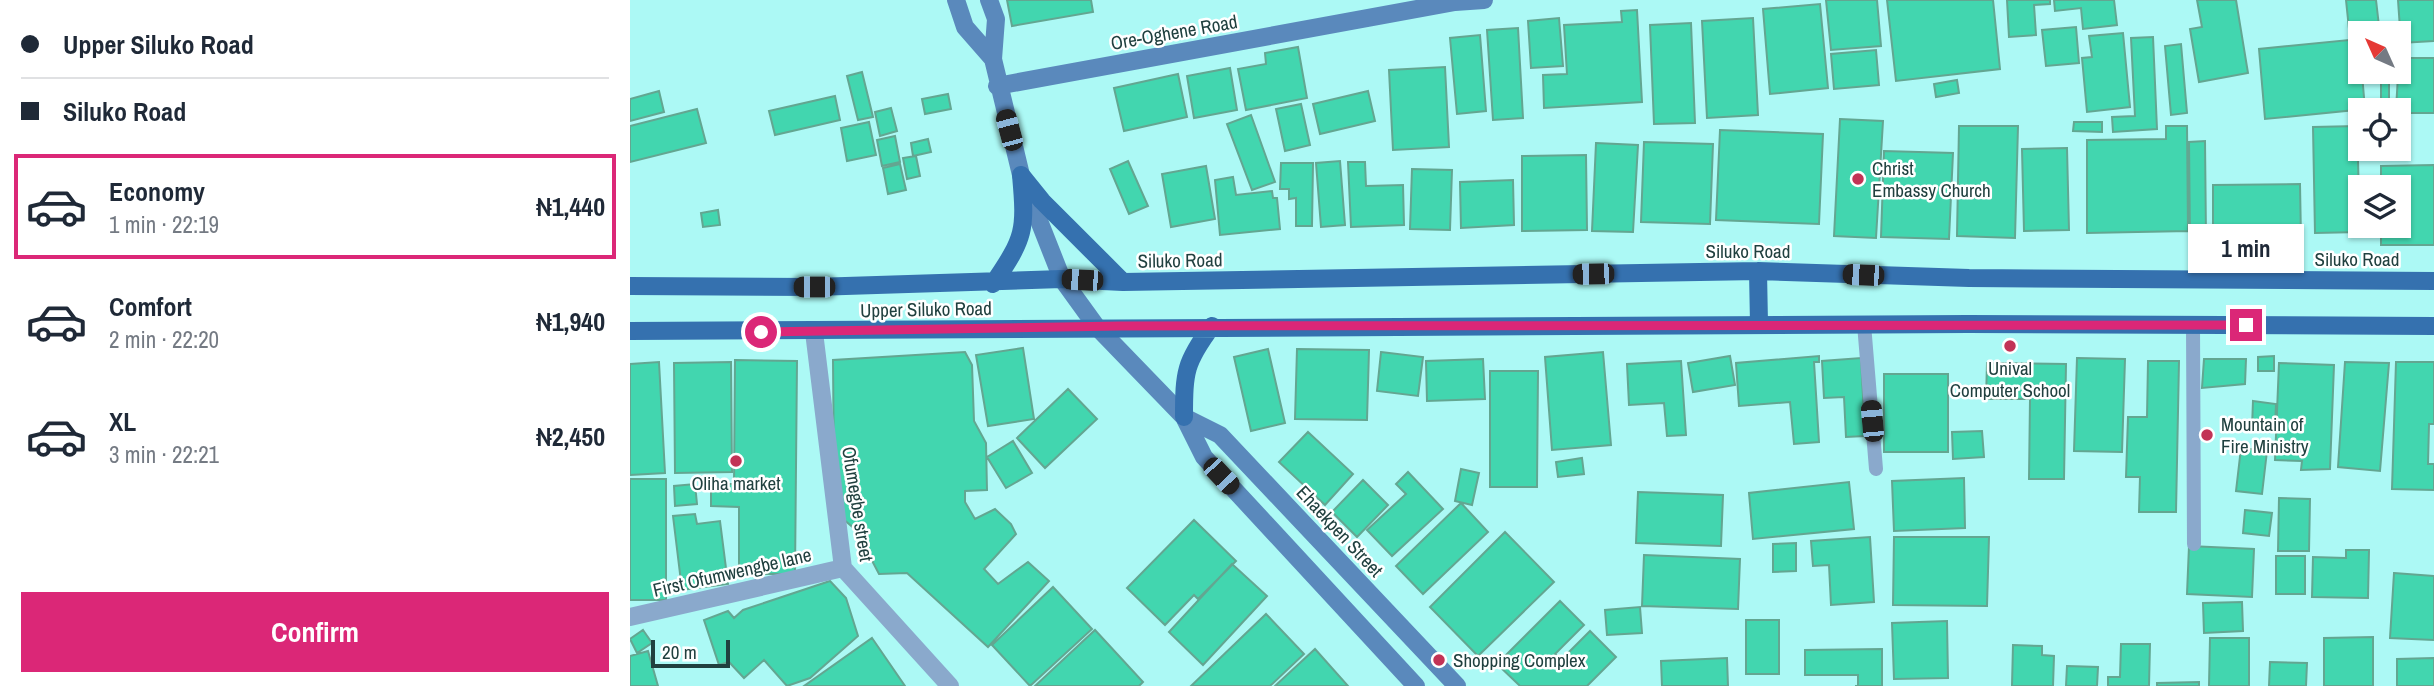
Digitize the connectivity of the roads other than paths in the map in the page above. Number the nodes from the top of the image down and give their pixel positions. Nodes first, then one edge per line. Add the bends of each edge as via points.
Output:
1 (956, 0) edge
2 (989, 0) edge
3 (1484, 0) edge
4 (993, 59) junction
5 (997, 86) junction
6 (1021, 175) junction
7 (1758, 271) junction
8 (1062, 279) junction
9 (2434, 281) edge
10 (1123, 282) junction
11 (993, 284) junction
12 (630, 286) edge
13 (1759, 324) junction
14 (1864, 324) junction
15 (2193, 325) junction
16 (1096, 326) junction
17 (1213, 326) junction
18 (2434, 326) edge
19 (630, 331) edge
20 (814, 332) junction
21 (1184, 416) junction
22 (1876, 469) dead end
23 (2194, 544) dead end
24 (843, 568) junction
25 (630, 617) edge
26 (950, 686) edge
27 (1416, 686) edge
28 (1457, 686) edge

1 - 4 street via 965,27
2 - 4 street, Ehaekpen Street via 996,19
3 - 5 street, Ore-Oghene Road
4 - 5 street, Ehaekpen Street
5 - 6 street, Ehaekpen Street
6 - 8 street, Ehaekpen Street
6 - 10 main road
6 - 11 main road via 1023,232
7 - 9 main road, Siluko Road via 1969,278
7 - 10 main road, Siluko Road
7 - 13 main road
8 - 10 main road, Siluko Road
8 - 11 main road, Upper Siluko Road
8 - 16 street, Ehaekpen Street
11 - 12 main road, Upper Siluko Road
13 - 14 main road
13 - 17 main road
14 - 15 main road
14 - 22 lane
15 - 18 main road
15 - 23 lane
16 - 17 main road
16 - 20 main road, Upper Siluko Road
16 - 21 street, Ehaekpen Street
17 - 21 main road via 1192,352 1184,375
19 - 20 main road, Upper Siluko Road
20 - 24 street, Ofumegbe street
21 - 27 street, Ehaekpen Street via 1203,457
21 - 28 street, Ehaekpen Street via 1220,435
24 - 25 street, First Ofumwengbe lane
24 - 26 street, Ofumegbe street

